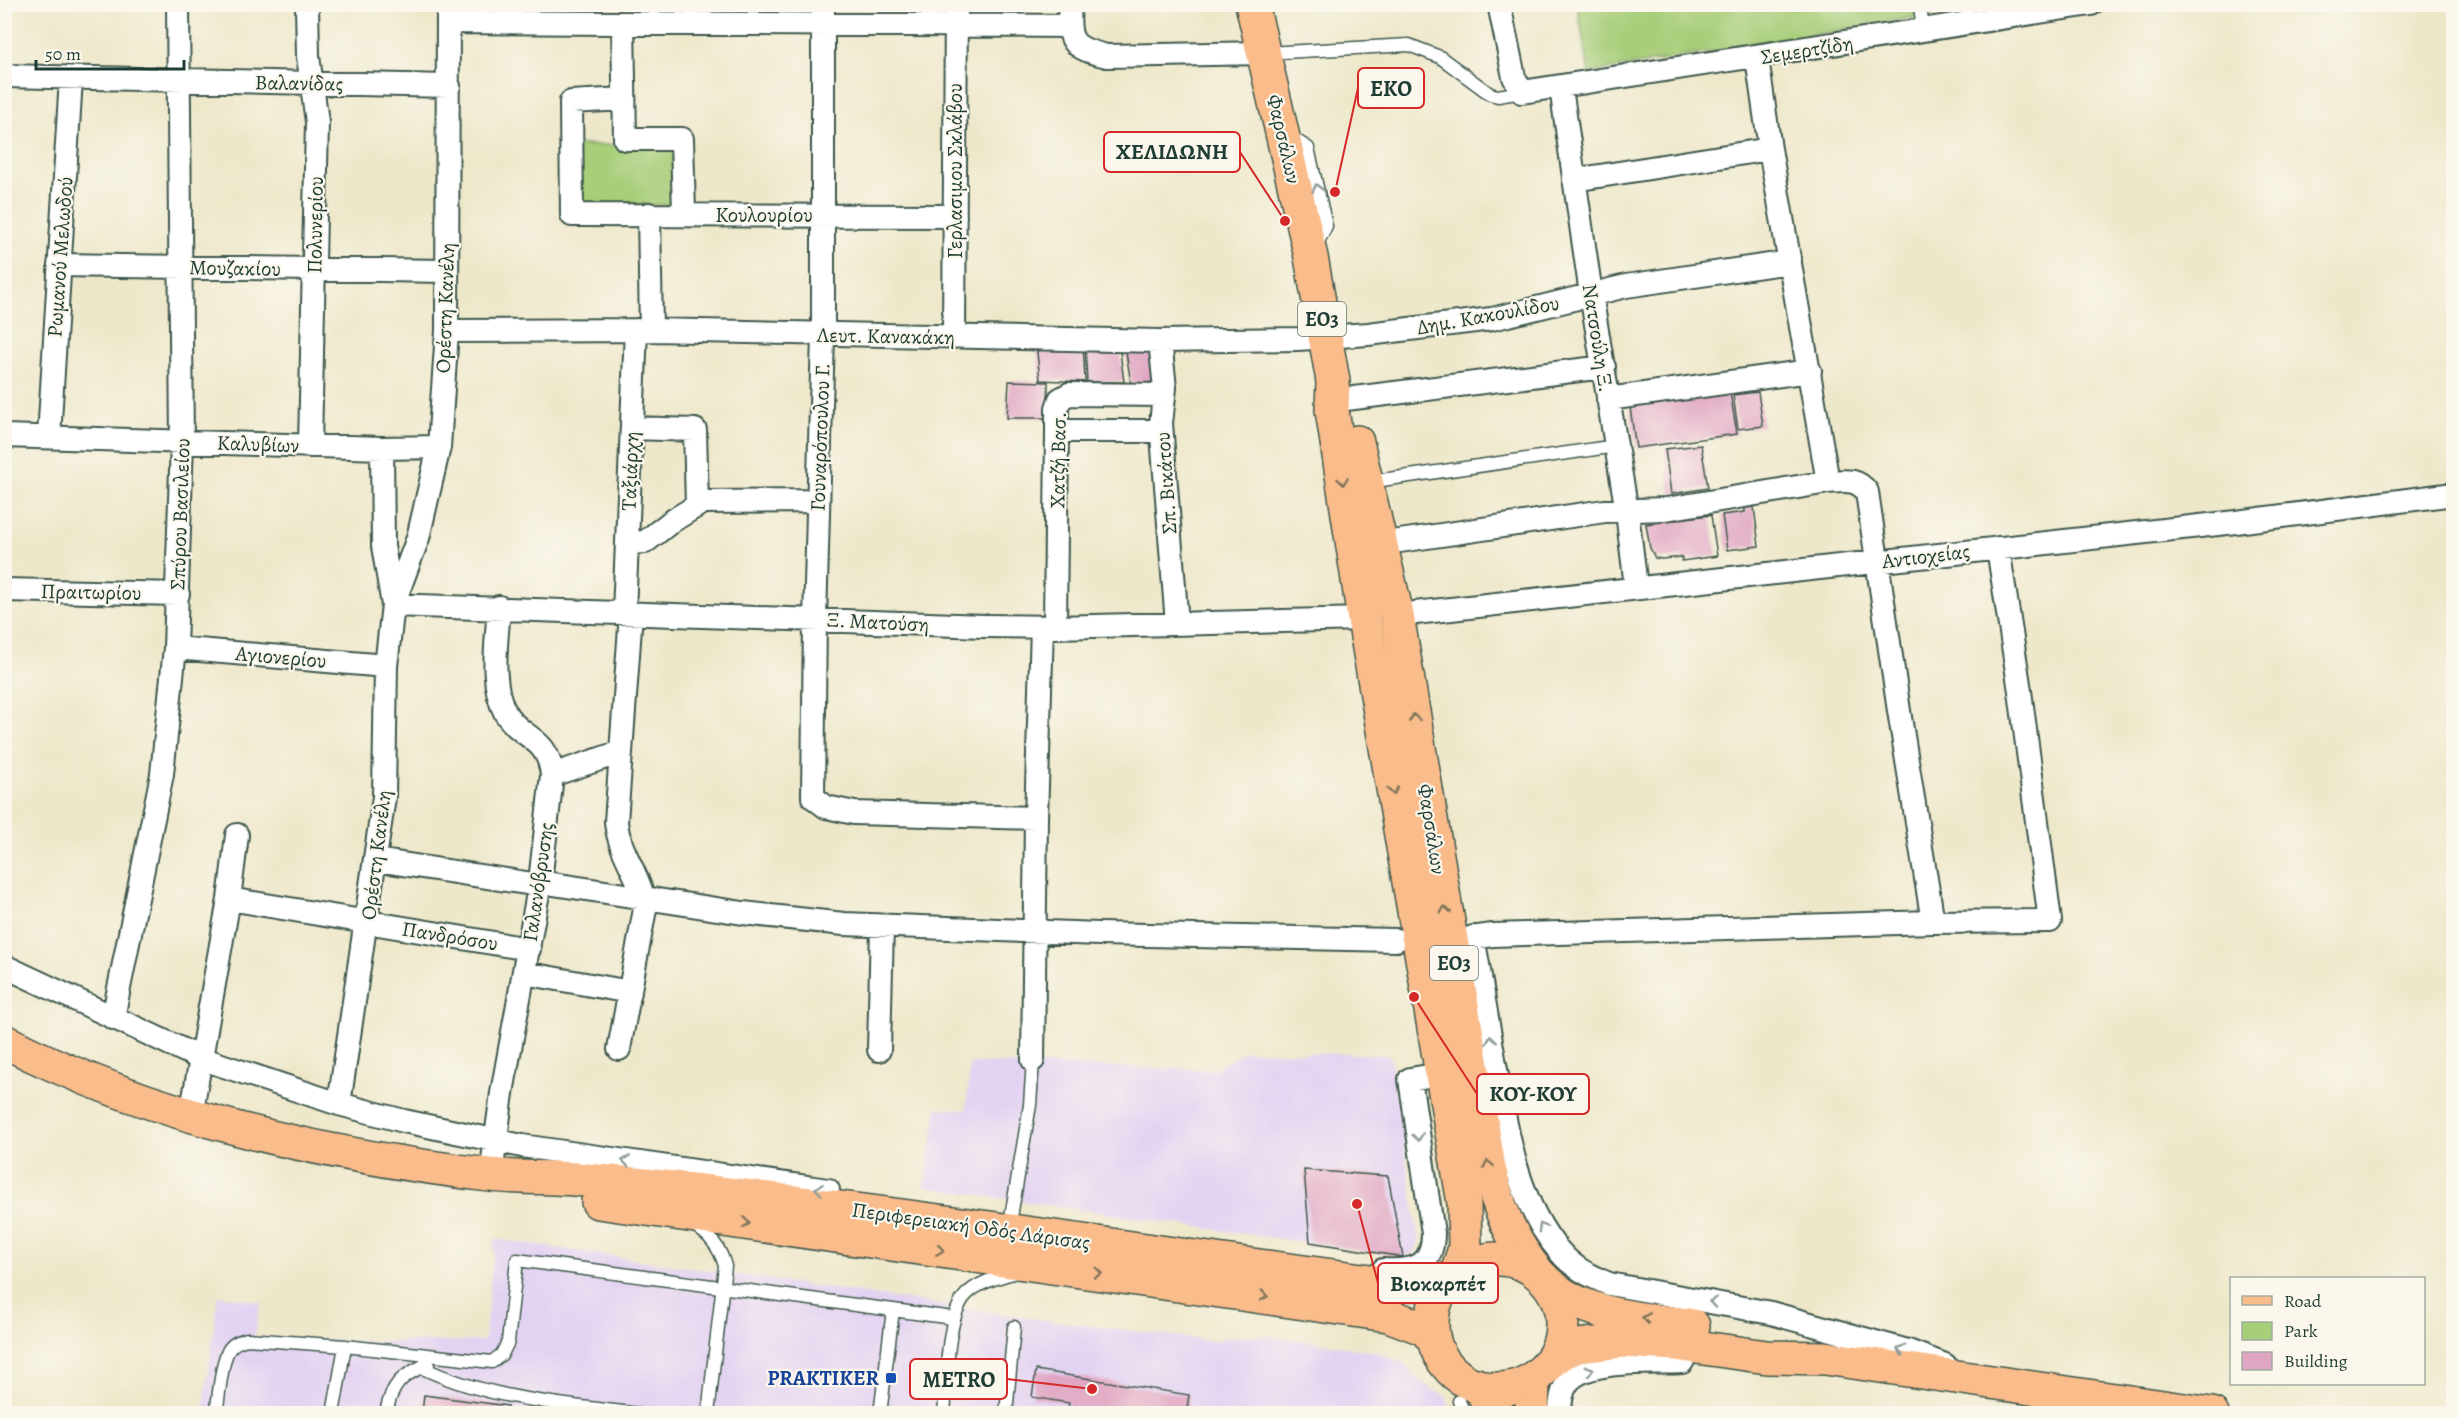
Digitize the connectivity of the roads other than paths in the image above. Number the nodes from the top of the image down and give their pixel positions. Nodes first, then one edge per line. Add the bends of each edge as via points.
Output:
1 (178, 4) edge
2 (307, 4) edge
3 (1252, 4) edge
4 (1499, 4) edge
5 (1920, 4) edge
6 (2091, 4) edge
7 (448, 13) edge
8 (649, 14) edge
9 (823, 14) edge
10 (956, 14) edge
11 (1968, 14) edge
12 (1069, 15) edge
13 (623, 23) junction
14 (1923, 32) junction
15 (1264, 53) junction
16 (1757, 57) junction
17 (4, 76) edge
18 (71, 78) junction
19 (178, 81) junction
20 (312, 83) junction
21 (449, 86) junction
22 (1561, 88) junction
23 (1522, 92) junction
24 (624, 99) junction
25 (1770, 149) junction
26 (1574, 180) junction
27 (649, 214) junction
28 (684, 214) junction
29 (824, 215) junction
30 (955, 216) junction
31 (1791, 262) junction
32 (58, 266) junction
33 (179, 267) junction
34 (314, 270) junction
35 (447, 271) junction
36 (1591, 294) junction
37 (643, 330) junction
38 (447, 331) junction
39 (823, 335) junction
40 (954, 337) junction
41 (1325, 337) junction
42 (1160, 341) junction
43 (1604, 367) junction
44 (1810, 371) junction
45 (1339, 390) junction
46 (1164, 395) junction
47 (1608, 399) junction
48 (632, 428) junction
49 (1057, 431) junction
50 (1161, 431) junction
51 (4, 436) edge
52 (50, 437) junction
53 (182, 441) junction
54 (310, 446) junction
55 (1616, 446) junction
56 (439, 447) junction
57 (382, 448) junction
58 (1828, 482) junction
59 (1366, 483) junction
60 (2454, 494) edge
61 (818, 501) junction
62 (697, 505) junction
63 (1628, 512) junction
64 (627, 543) junction
65 (1379, 544) junction
66 (1998, 548) junction
67 (1878, 562) junction
68 (1636, 587) junction
69 (4, 590) edge
70 (178, 594) junction
71 (393, 605) junction
72 (499, 607) junction
73 (628, 613) junction
74 (1397, 615) junction
75 (1364, 619) junction
76 (815, 620) junction
77 (1177, 624) junction
78 (1048, 627) junction
79 (175, 648) junction
80 (387, 666) junction
81 (621, 752) junction
82 (552, 775) junction
83 (1036, 818) junction
84 (237, 835) dead end
85 (376, 860) junction
86 (540, 883) junction
87 (644, 898) junction
88 (229, 899) junction
89 (1933, 922) junction
90 (367, 924) junction
91 (882, 926) junction
92 (1035, 931) junction
93 (1462, 939) junction
94 (1396, 940) dead end
95 (529, 949) junction
96 (4, 966) edge
97 (524, 973) junction
98 (630, 992) junction
99 (113, 1018) junction
100 (4, 1041) edge
101 (619, 1049) dead end
102 (879, 1050) dead end
103 (200, 1058) junction
104 (1033, 1060) joint
105 (1441, 1074) junction
106 (339, 1104) junction
107 (190, 1115) junction
108 (496, 1142) junction
109 (491, 1175) junction
110 (668, 1212) junction
111 (1011, 1217) junction
112 (1040, 1264) junction
113 (1339, 1271) junction
114 (1453, 1276) junction
115 (1542, 1277) junction
116 (724, 1287) junction
117 (893, 1310) junction
118 (952, 1318) junction
119 (1014, 1328) dead end
120 (1434, 1340) junction
121 (345, 1346) junction
122 (1687, 1354) junction
123 (445, 1356) junction
124 (1825, 1358) junction
125 (421, 1367) junction
126 (1543, 1369) junction
127 (1975, 1379) junction
128 (1466, 1400) edge
129 (2105, 1406) edge
130 (216, 1413) edge
131 (333, 1413) edge
132 (386, 1413) edge
133 (638, 1413) edge
134 (708, 1413) edge
135 (880, 1413) edge
136 (944, 1413) edge
137 (1006, 1413) edge
138 (1494, 1413) edge
139 (1532, 1413) edge
140 (1560, 1413) edge
141 (2212, 1413) edge

1 - 19 street, Σπύρου Βασιλείου
2 - 20 street, Πολυνερίου
3 - 15 main road, Φαρσάλων / ΕΟ3
4 - 23 street via 1514,77
5 - 14 lane
6 - 11 street, Σεμερτζίδη
7 - 13 street
7 - 21 street, Ορέστη Κανέλη
8 - 9 street
8 - 13 street
9 - 10 street
9 - 29 street, Γουναρόπουλου Γ.
10 - 12 street
10 - 30 street, Γερλασιμου Σκλάβου
11 - 14 street, Σεμερτζίδη
12 - 15 street via 1071,39 1084,51 1107,56
13 - 24 street
14 - 16 street, Σεμερτζίδη
15 - 23 lane via 1409,45 1440,57 1490,94
15 - 41 main road, Φαρσάλων / ΕΟ3 via 1311,257
16 - 22 street, Σεμερτζίδη
16 - 25 street
17 - 18 street, Βαλανίδας
18 - 19 street, Βαλανίδας
18 - 32 street, Ρωμανού Μελωδού
19 - 20 street, Βαλανίδας
19 - 33 street, Σπύρου Βασιλείου
20 - 21 street, Βαλανίδας
20 - 34 street, Πολυνερίου via 317,122
21 - 35 street, Ορέστη Κανέλη
22 - 23 street, Σεμερτζίδη
22 - 26 street, Νατσούλη Ξ.
24 - 27 street, Κουλουρίου via 570,102 572,215
24 - 28 street via 625,139 682,139
25 - 26 street
25 - 31 street
26 - 36 street, Νατσούλη Ξ.
27 - 28 street, Κουλουρίου
27 - 37 street, Ταξιάρχη
28 - 29 street, Κουλουρίου
29 - 30 street, Κουλουρίου
29 - 39 street, Γουναρόπουλου Γ.
30 - 40 street, Γερλασιμου Σκλάβου
31 - 36 street, Δημ. Κακουλίδου
31 - 44 street
32 - 33 street, Μουζακίου
32 - 52 street, Ρωμανού Μελωδού
33 - 34 street, Μουζακίου
33 - 53 street, Σπύρου Βασιλείου
34 - 35 street, Μουζακίου
34 - 54 street, Πολυνερίου
35 - 38 street, Ορέστη Κανέλη
36 - 41 street, Δημ. Κακουλίδου via 1492,319
36 - 43 street, Νατσούλη Ξ.
37 - 38 street, Λευτ. Κανακάκη
37 - 39 street, Λευτ. Κανακάκη
37 - 48 street, Ταξιάρχη
38 - 56 street, Ορέστη Κανέλη
39 - 40 street, Λευτ. Κανακάκη
39 - 61 street, Γουναρόπουλου Γ.
40 - 42 street, Λευτ. Κανακάκη
41 - 42 street, Λευτ. Κανακάκη
41 - 45 main road, Φαρσάλων / ΕΟ3
42 - 46 street, Σπ. Βικάτου
43 - 45 street
43 - 47 street, Νατσούλη Ξ.
44 - 47 street
44 - 58 street
45 - 59 main road, Φαρσάλων / ΕΟ3
45 -> 75 main road, Φαρσάλων / ΕΟ3 via 1332,410
46 - 49 street, Χατζή Βασ. via 1069,394 1058,403
46 - 50 street, Σπ. Βικάτου
47 - 55 street, Νατσούλη Ξ.
48 - 62 street via 695,430
48 - 64 street, Ταξιάρχη
49 - 50 street
49 - 78 street, Χατζή Βασ.
50 - 77 street, Σπ. Βικάτου
51 - 52 street, Καλυβίων
52 - 53 street, Καλυβίων
53 - 54 street, Καλυβίων
53 - 70 street, Σπύρου Βασιλείου
54 - 57 street, Καλυβίων
55 - 59 lane
55 - 63 street, Νατσούλη Ξ.
56 - 57 street, Καλυβίων
56 - 71 street, Ορέστη Κανέλη via 418,538
57 - 71 street, Ορέστη Κανέλη via 383,546
58 - 63 street
58 - 67 street via 1854,481 1867,492
59 - 65 main road, Φαρσάλων / ΕΟ3
60 - 66 street, Αντιοχείας
61 - 62 street via 709,501
61 - 76 street, Γουναρόπουλου Γ.
62 - 64 street via 645,542
63 - 65 street
63 - 68 street, Νατσούλη Ξ.
64 - 73 street, Ταξιάρχη
65 - 74 main road, Φαρσάλων / ΕΟ3
66 - 67 street, Αντιοχείας
66 - 89 street via 2050,921
67 - 68 street, Αντιοχείας
67 - 89 street
68 - 74 street, Αντιοχείας
69 - 70 street, Πραιτωρίου
70 - 79 street, Σπύρου Βασιλείου
71 - 72 street, Ξ. Ματούση
71 - 80 street, Ορέστη Κανέλη
72 - 73 street, Ξ. Ματούση
72 - 82 street, Γαλανόβρυσης via 496,667 500,699 513,723 544,749
73 - 76 street, Ξ. Ματούση
73 - 81 street, Ταξιάρχη
93 -> 74 main road, Φαρσάλων / ΕΟ3
75 - 77 street, Ξ. Ματούση
75 -> 105 main road, Φαρσάλων / ΕΟ3
76 - 78 street, Ξ. Ματούση
76 - 83 street, Γουναρόπουλου Γ. via 813,797 826,807 854,813
77 - 78 street, Ξ. Ματούση
78 - 83 street, Χατζή Βασ.
79 - 80 street, Αγιονερίου
79 - 99 street, Σπύρου Βασιλείου via 162,774
80 - 85 street, Ορέστη Κανέλη via 384,796
81 - 82 street
81 - 87 street, Ταξιάρχη via 617,836
82 - 86 street, Γαλανόβρυσης
83 - 92 street, Χατζή Βασ.
84 - 88 street
85 - 86 street
85 - 90 street, Ορέστη Κανέλη
86 - 87 street
86 - 95 street, Γαλανόβρυσης
87 - 91 street via 774,917
87 - 98 street
88 - 90 street, Πανδρόσου
88 - 103 street
89 - 93 street
90 - 95 street, Πανδρόσου
90 - 106 street, Ορέστη Κανέλη
91 - 92 street
91 - 102 street
92 - 94 street
92 - 104 street, Χατζή Βασ.
115 -> 93 main road, Φαρσάλων / ΕΟ3 via 1514,1239 1497,1204 1489,1167
127 -> 93 street via 1908,1351 1796,1319 1631,1289 1574,1267 1548,1237 1522,1183
95 - 97 street, Γαλανόβρυσης
96 - 99 street
97 - 98 street
97 - 108 street, Γαλανόβρυσης
98 - 101 street
99 - 103 street
100 - 107 main road, Περιφερειακή Οδός Λάρισας via 83,1077
103 - 106 street
103 - 107 street
104 - 111 lane via 1030,1105
105 -> 113 street via 1410,1079 1432,1233 1430,1255 1421,1265 1394,1271
105 - 114 main road, Φαρσάλων / ΕΟ3 via 1465,1217 1465,1248
106 - 108 street
107 - 109 main road, Περιφερειακή Οδός Λάρισας via 331,1150
108 - 109 street, Γαλανόβρυσης
111 -> 108 street
109 - 110 main road, Περιφερειακή Οδός Λάρισας via 596,1201
109 - 113 main road, Περιφερειακή Οδός Λάρισας via 743,1196
110 -> 112 main road, Περιφερειακή Οδός Λάρισας
110 - 116 lane via 711,1238 723,1259
111 - 113 street
112 - 118 lane via 970,1291 960,1300
112 -> 120 main road, Περιφερειακή Οδός Λάρισας via 1388,1315 1425,1329
113 - 114 main road, Περιφερειακή Οδός Λάρισας via 1409,1286
114 - 115 main road via 1474,1263 1493,1259 1512,1261
114 - 120 main road, ΕΟ3 via 1436,1304
124 -> 115 main road via 1773,1338 1597,1310 1564,1296
115 - 126 main road, ΕΟ3 via 1559,1304 1562,1322 1560,1340
116 - 117 lane
116 - 123 lane via 517,1260 508,1342 502,1353 492,1362
116 - 134 lane
117 - 118 lane
117 - 135 lane
118 - 136 lane
119 - 137 lane
120 - 128 main road via 1457,1375
121 - 123 lane
121 - 130 lane via 247,1339 237,1342 229,1349
121 - 131 lane
122 - 124 main road
122 - 126 main road via 1642,1341 1602,1343 1562,1353
140 -> 122 street via 1564,1389 1586,1370
123 - 125 lane
124 - 127 main road
125 - 132 lane via 405,1374 395,1387
125 - 133 lane via 500,1395
126 - 128 main road via 1518,1385 1486,1388
126 - 139 main road, ΕΟ3 via 1533,1384
127 - 129 main road
128 - 138 main road via 1483,1392
129 - 141 main road

